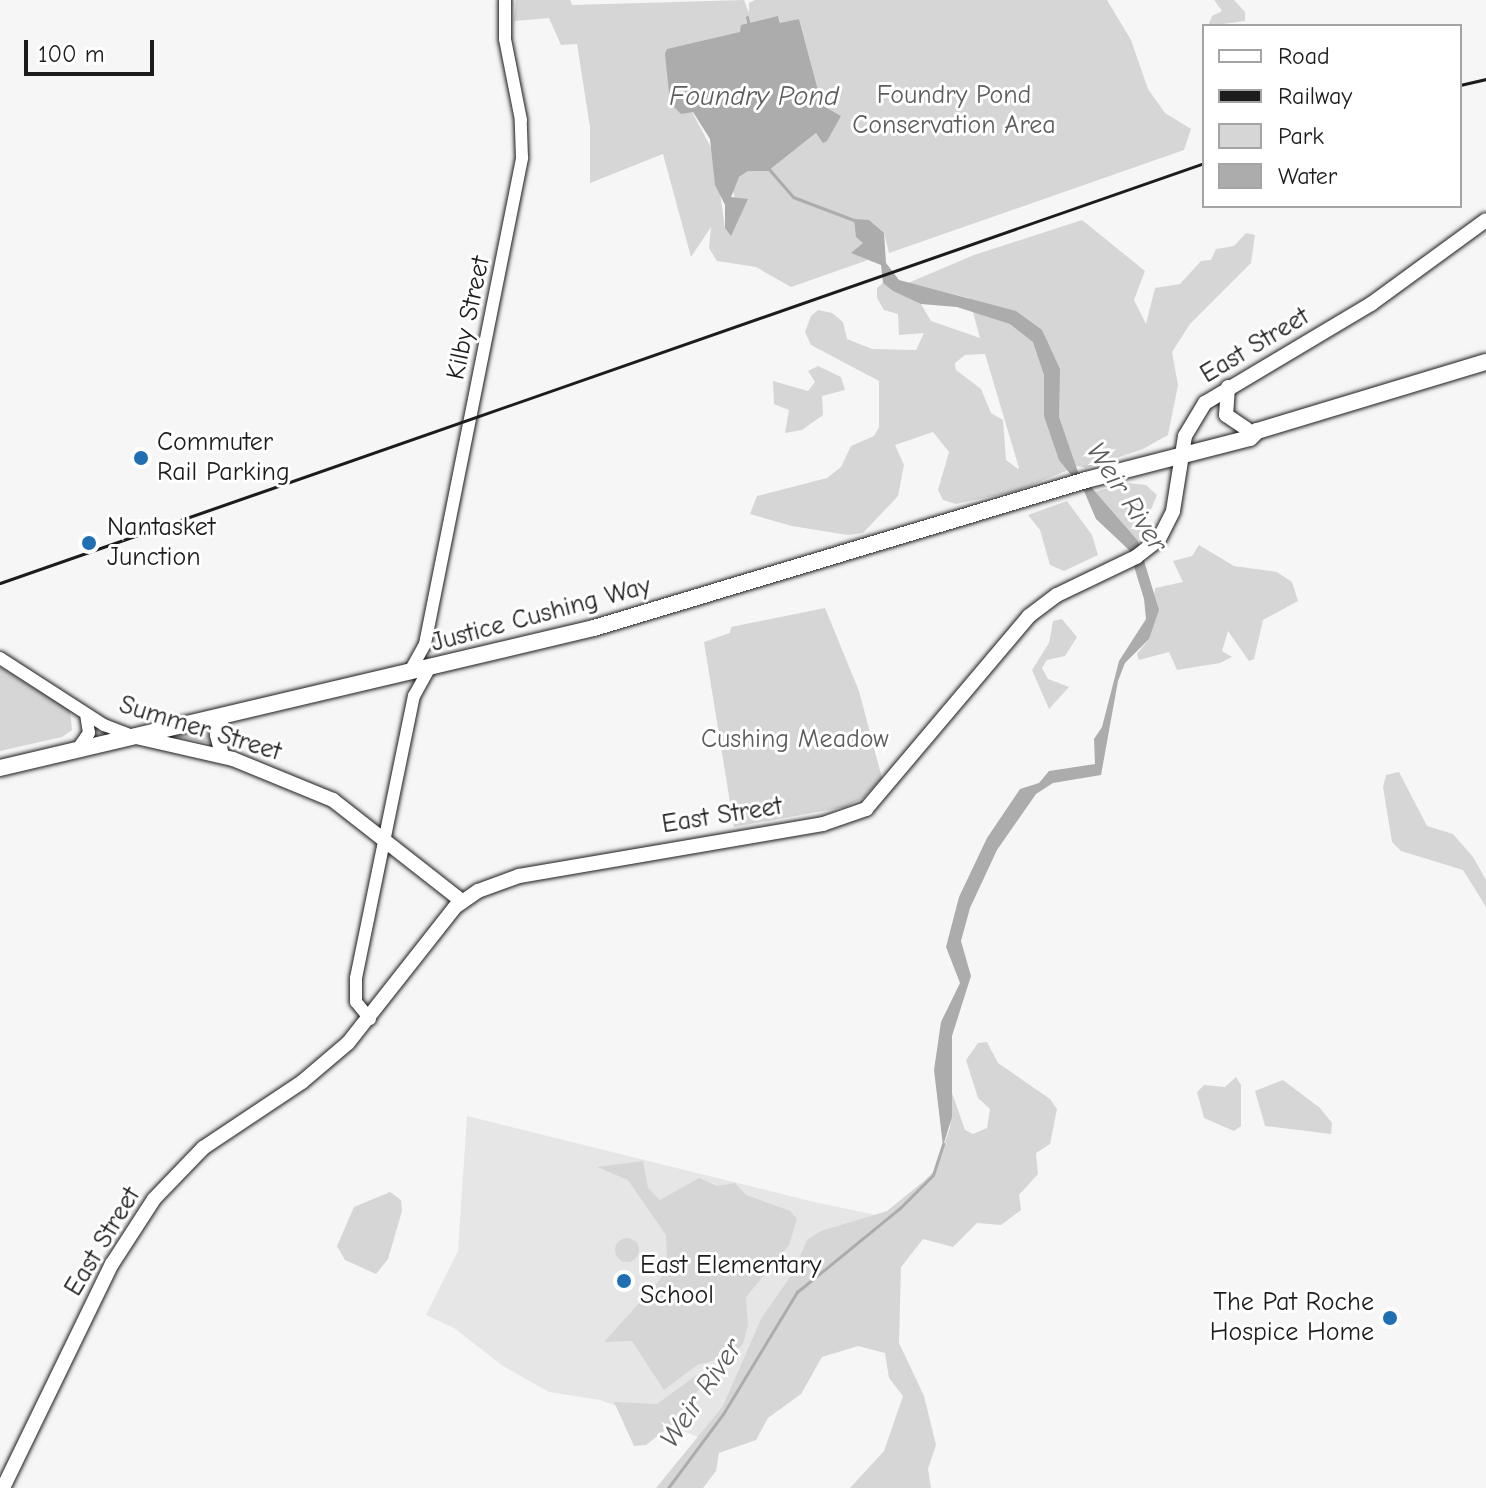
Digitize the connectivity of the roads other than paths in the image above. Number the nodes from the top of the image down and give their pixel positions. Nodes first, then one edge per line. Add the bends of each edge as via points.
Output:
1 (505, 0) edge
2 (1486, 220) edge
3 (1486, 362) edge
4 (1228, 387) junction
5 (1252, 430) junction
6 (1182, 452) junction
7 (425, 644) junction
8 (0, 658) edge
9 (434, 668) junction
10 (402, 676) junction
11 (414, 696) junction
12 (86, 714) junction
13 (222, 717) junction
14 (135, 737) junction
15 (76, 751) junction
16 (222, 755) junction
17 (0, 768) edge
18 (385, 841) junction
19 (462, 901) junction
20 (370, 1019) junction
21 (3, 1488) edge

1 - 7 street, Kilby Street via 505,39 521,120 522,158
2 - 4 main road, East Street via 1371,304
3 - 5 main road, Justice Cushing Way
4 - 5 main road via 1225,412
4 - 6 main road, East Street via 1198,411
5 - 6 main road, Justice Cushing Way via 1250,438
6 - 9 main road, Justice Cushing Way via 1125,462 1081,481 661,609
6 - 19 main road, East Street via 1173,511 1152,546 1057,595 1029,616 860,813 823,824 519,876
7 - 9 street
7 - 10 street, Kilby Street
8 - 12 street, Summer Street
9 - 10 main road, Justice Cushing Way
9 - 11 street
10 - 11 street
10 - 13 main road, Justice Cushing Way
11 - 18 street
12 - 14 street, Summer Street
12 - 15 street via 89,733
13 - 14 main road, Justice Cushing Way
13 - 16 main road via 217,735
14 - 15 main road, Justice Cushing Way
14 - 16 main road, Summer Street
15 - 17 main road, Justice Cushing Way
16 - 18 main road, Summer Street via 340,804
18 - 19 main road, Summer Street
18 - 20 street via 355,984 357,1005
19 - 20 main road, East Street
20 - 21 main road, East Street via 314,1073 203,1148 154,1199 112,1264

